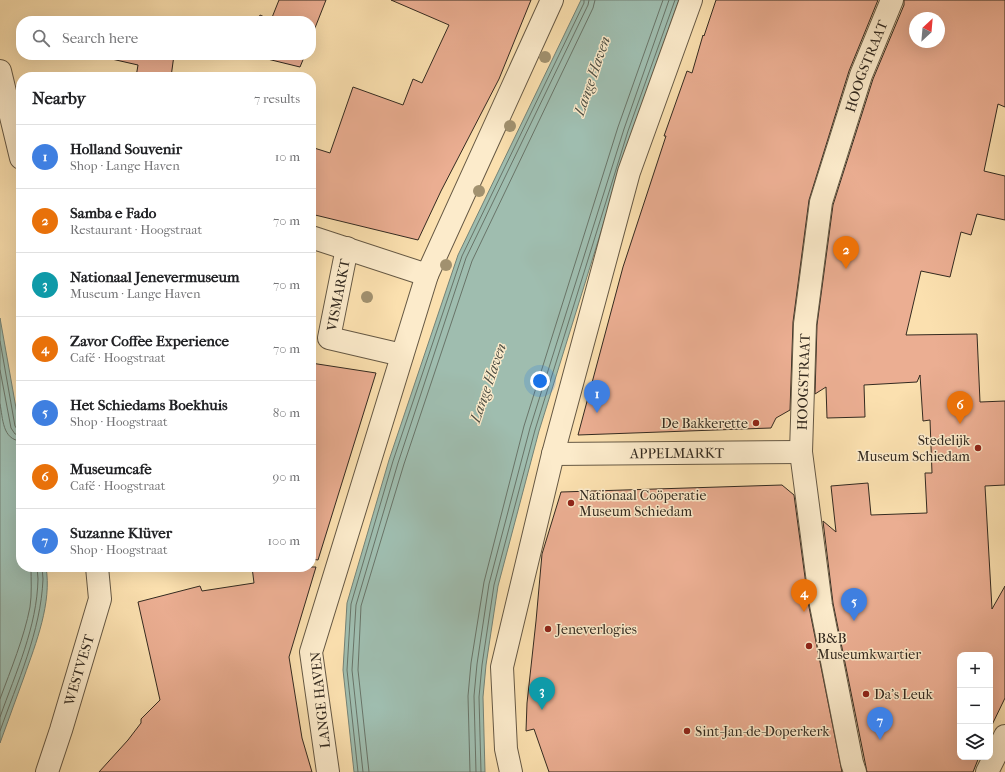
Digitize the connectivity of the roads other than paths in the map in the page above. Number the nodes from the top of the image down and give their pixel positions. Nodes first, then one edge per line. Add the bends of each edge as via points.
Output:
1 (552, 0) edge
2 (691, 0) edge
3 (892, 0) edge
4 (0, 71) edge
5 (16, 137) edge
6 (316, 239) edge
7 (347, 248) junction
8 (427, 274) junction
9 (402, 355) junction
10 (801, 452) junction
11 (553, 454) junction
12 (97, 572) edge
13 (1005, 736) edge
14 (47, 772) edge
15 (328, 772) edge
16 (511, 772) edge
17 (855, 772) edge
18 (987, 772) edge

1 - 8 street, LANGE HAVEN
2 - 11 street via 629,172
3 - 10 street, HOOGSTRAAT via 861,75 821,202 805,324
4 - 5 street
6 - 7 street
7 - 8 street
7 - 9 street, VISMARKT via 329,338
8 - 9 street, LANGE HAVEN
9 - 15 street, LANGE HAVEN via 311,652
10 - 11 street, APPELMARKT
10 - 17 street, HOOGSTRAAT via 821,605
11 - 16 street via 502,668 506,750
12 - 14 street, WESTVEST via 100,599
13 - 18 street

